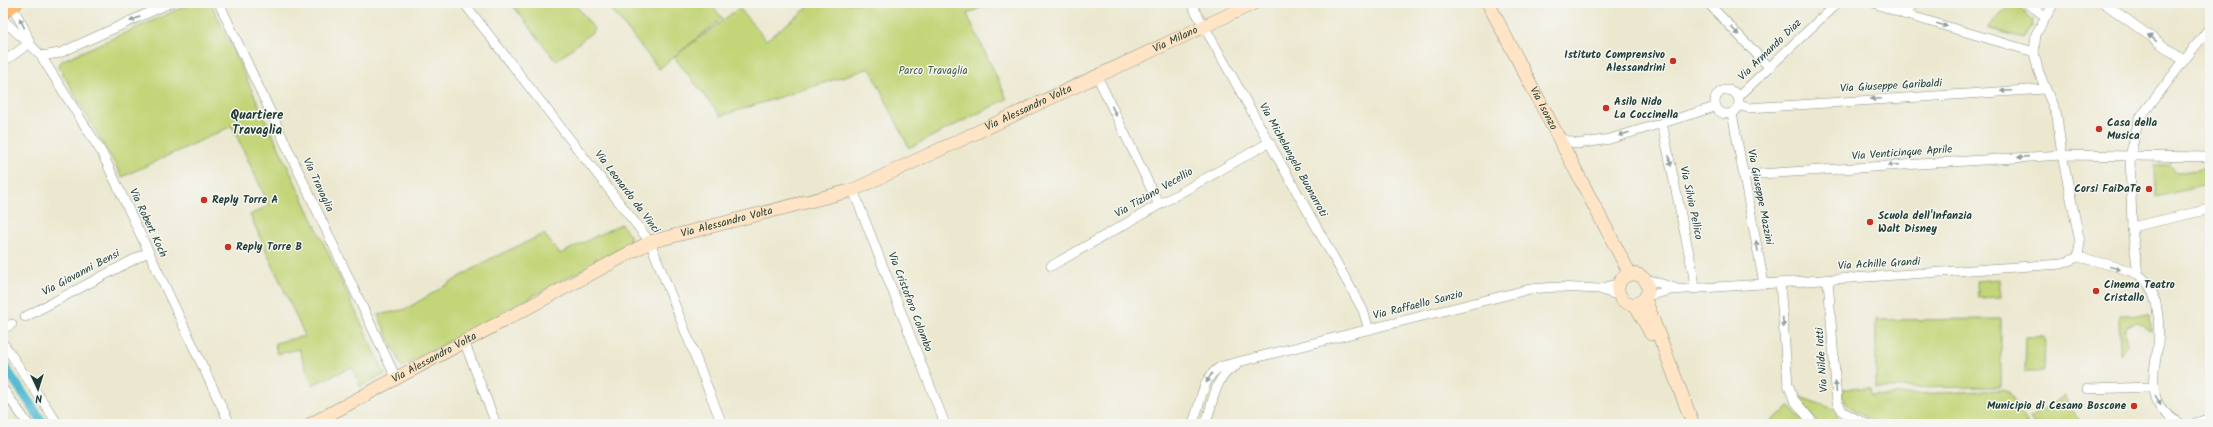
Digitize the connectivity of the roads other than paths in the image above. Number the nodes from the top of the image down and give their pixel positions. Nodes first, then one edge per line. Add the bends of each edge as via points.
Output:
1 (170, 3) edge
2 (219, 3) edge
3 (464, 3) edge
4 (1192, 3) edge
5 (1254, 3) edge
6 (1488, 3) edge
7 (1708, 3) edge
8 (1837, 3) edge
9 (1874, 3) edge
10 (1915, 3) edge
11 (2027, 3) edge
12 (2054, 3) edge
13 (2104, 3) edge
14 (10, 6) edge
15 (1904, 14) junction
16 (2045, 16) junction
17 (3, 20) edge
18 (1204, 26) junction
19 (2210, 27) edge
20 (30, 43) junction
21 (2034, 52) junction
22 (41, 56) junction
23 (2183, 60) junction
24 (3, 62) edge
25 (1769, 67) junction
26 (1097, 76) junction
27 (2045, 89) junction
28 (1738, 101) junction
29 (1715, 107) junction
30 (1732, 113) junction
31 (1662, 123) junction
32 (1557, 137) junction
33 (1270, 142) junction
34 (2062, 155) junction
35 (2130, 156) junction
36 (2210, 157) edge
37 (1743, 175) junction
38 (853, 190) junction
39 (1159, 204) junction
40 (2210, 210) edge
41 (2132, 227) junction
42 (650, 242) junction
43 (148, 252) junction
44 (2078, 257) junction
45 (1051, 266) dead end
46 (2138, 274) junction
47 (1624, 278) junction
48 (1646, 279) junction
49 (1828, 279) junction
50 (1780, 283) junction
51 (1764, 284) junction
52 (1600, 289) junction
53 (1695, 289) junction
54 (1680, 290) junction
55 (1620, 296) junction
56 (1642, 300) junction
57 (25, 317) dead end
58 (12, 324) dead end
59 (3, 328) edge
60 (1370, 330) junction
61 (464, 341) junction
62 (3, 343) edge
63 (7, 355) edge
64 (1243, 362) junction
65 (396, 378) junction
66 (2153, 387) junction
67 (3, 388) edge
68 (2087, 389) dead end
69 (1843, 412) junction
70 (2210, 418) edge
71 (229, 422) dead end
72 (28, 424) edge
73 (58, 424) edge
74 (311, 424) edge
75 (496, 424) edge
76 (722, 424) edge
77 (945, 424) edge
78 (1192, 424) edge
79 (1205, 424) edge
80 (1693, 424) edge
81 (1814, 424) edge
82 (1845, 424) edge
83 (1866, 424) edge
84 (2182, 424) edge
85 (2193, 424) edge

1 -> 22 street via 60,53
2 - 65 street, Via Travaglia
3 - 42 street, Via Leonardo da Vinci
4 - 18 street, Via Michelangelo Buonarroti
5 - 18 street, Via Milano
6 - 32 street, Via Isonzo
7 -> 25 street
8 - 25 street, Via Armando Diaz
9 - 15 street
10 - 15 street
11 - 16 street
12 - 16 street
23 -> 13 street
20 -> 14 street, Via Robert Koch
15 -> 21 street
16 - 21 street via 2036,34
17 - 20 street, Via Robert Koch
18 - 26 street, Via Milano
18 - 33 street, Via Michelangelo Buonarroti
19 - 23 street
20 - 22 street, Via Robert Koch
20 - 24 street
21 - 27 street
22 - 43 street, Via Robert Koch via 102,153
23 - 35 street via 2139,119
25 - 28 street, Via Armando Diaz
26 - 38 street, Via Alessandro Volta
26 -> 39 street
27 -> 28 street, Via Giuseppe Garibaldi via 1748,108
27 - 34 street via 2057,116
28 - 29 street via 1730,90 1720,92 1714,101
28 - 30 street
29 - 30 street via 1722,114
29 - 31 street
30 - 37 street, Via Giuseppe Mazzini
31 -> 32 street via 1610,139 1583,144 1571,143
31 -> 53 street, Via Silvio Pellico
32 - 47 street, Via Isonzo via 1598,213 1610,251
33 - 39 street, Via Tiziano Vecellio
33 - 60 street, Via Michelangelo Buonarroti via 1363,310
34 - 35 street, Via Venticinque Aprile
34 -> 37 street, Via Venticinque Aprile
34 - 44 street via 2080,242
35 - 36 street, Via Venticinque Aprile
35 - 41 street
51 -> 37 street, Via Giuseppe Mazzini
38 - 42 street, Via Alessandro Volta
38 - 77 street, Via Cristoforo Colombo
39 - 45 street, Via Tiziano Vecellio
40 - 41 street
41 - 46 street
42 - 61 street, Via Alessandro Volta
42 - 76 street, Via Leonardo da Vinci
43 - 57 street, Via Giovanni Bensi
43 - 71 street, Via Robert Koch
44 -> 46 street
44 - 49 street, Via Achille Grandi via 2062,264
46 - 66 street via 2147,282 2154,296 2158,330
47 - 48 street via 1639,274
47 - 52 street, Via Raffaello Sanzio
47 - 55 street
48 - 54 street, Via Achille Grandi
48 - 56 street via 1649,288
49 - 50 street, Via Achille Grandi
69 -> 49 street, Via Nilde Iotti via 1837,402
50 - 51 street, Via Achille Grandi
50 -> 81 street via 1788,384 1794,400
51 - 53 street, Via Achille Grandi
52 - 55 street, Via Raffaello Sanzio
52 - 60 street, Via Raffaello Sanzio via 1530,289
53 - 54 street, Via Achille Grandi
54 - 56 street, Via Achille Grandi via 1658,292
55 - 56 street via 1625,302
56 - 80 street
58 - 59 street
60 - 64 street, Via Raffaello Sanzio
61 - 65 street, Via Alessandro Volta
61 - 75 street
62 - 63 street
63 - 73 street
64 -> 78 street via 1222,366 1210,374
64 - 79 street via 1229,369 1220,379
65 - 74 street, Via Alessandro Volta
66 - 68 street
66 -> 84 street via 2154,395 2168,415
67 - 72 street
69 - 82 street, Via Nilde Iotti
69 - 83 street
70 - 85 street

